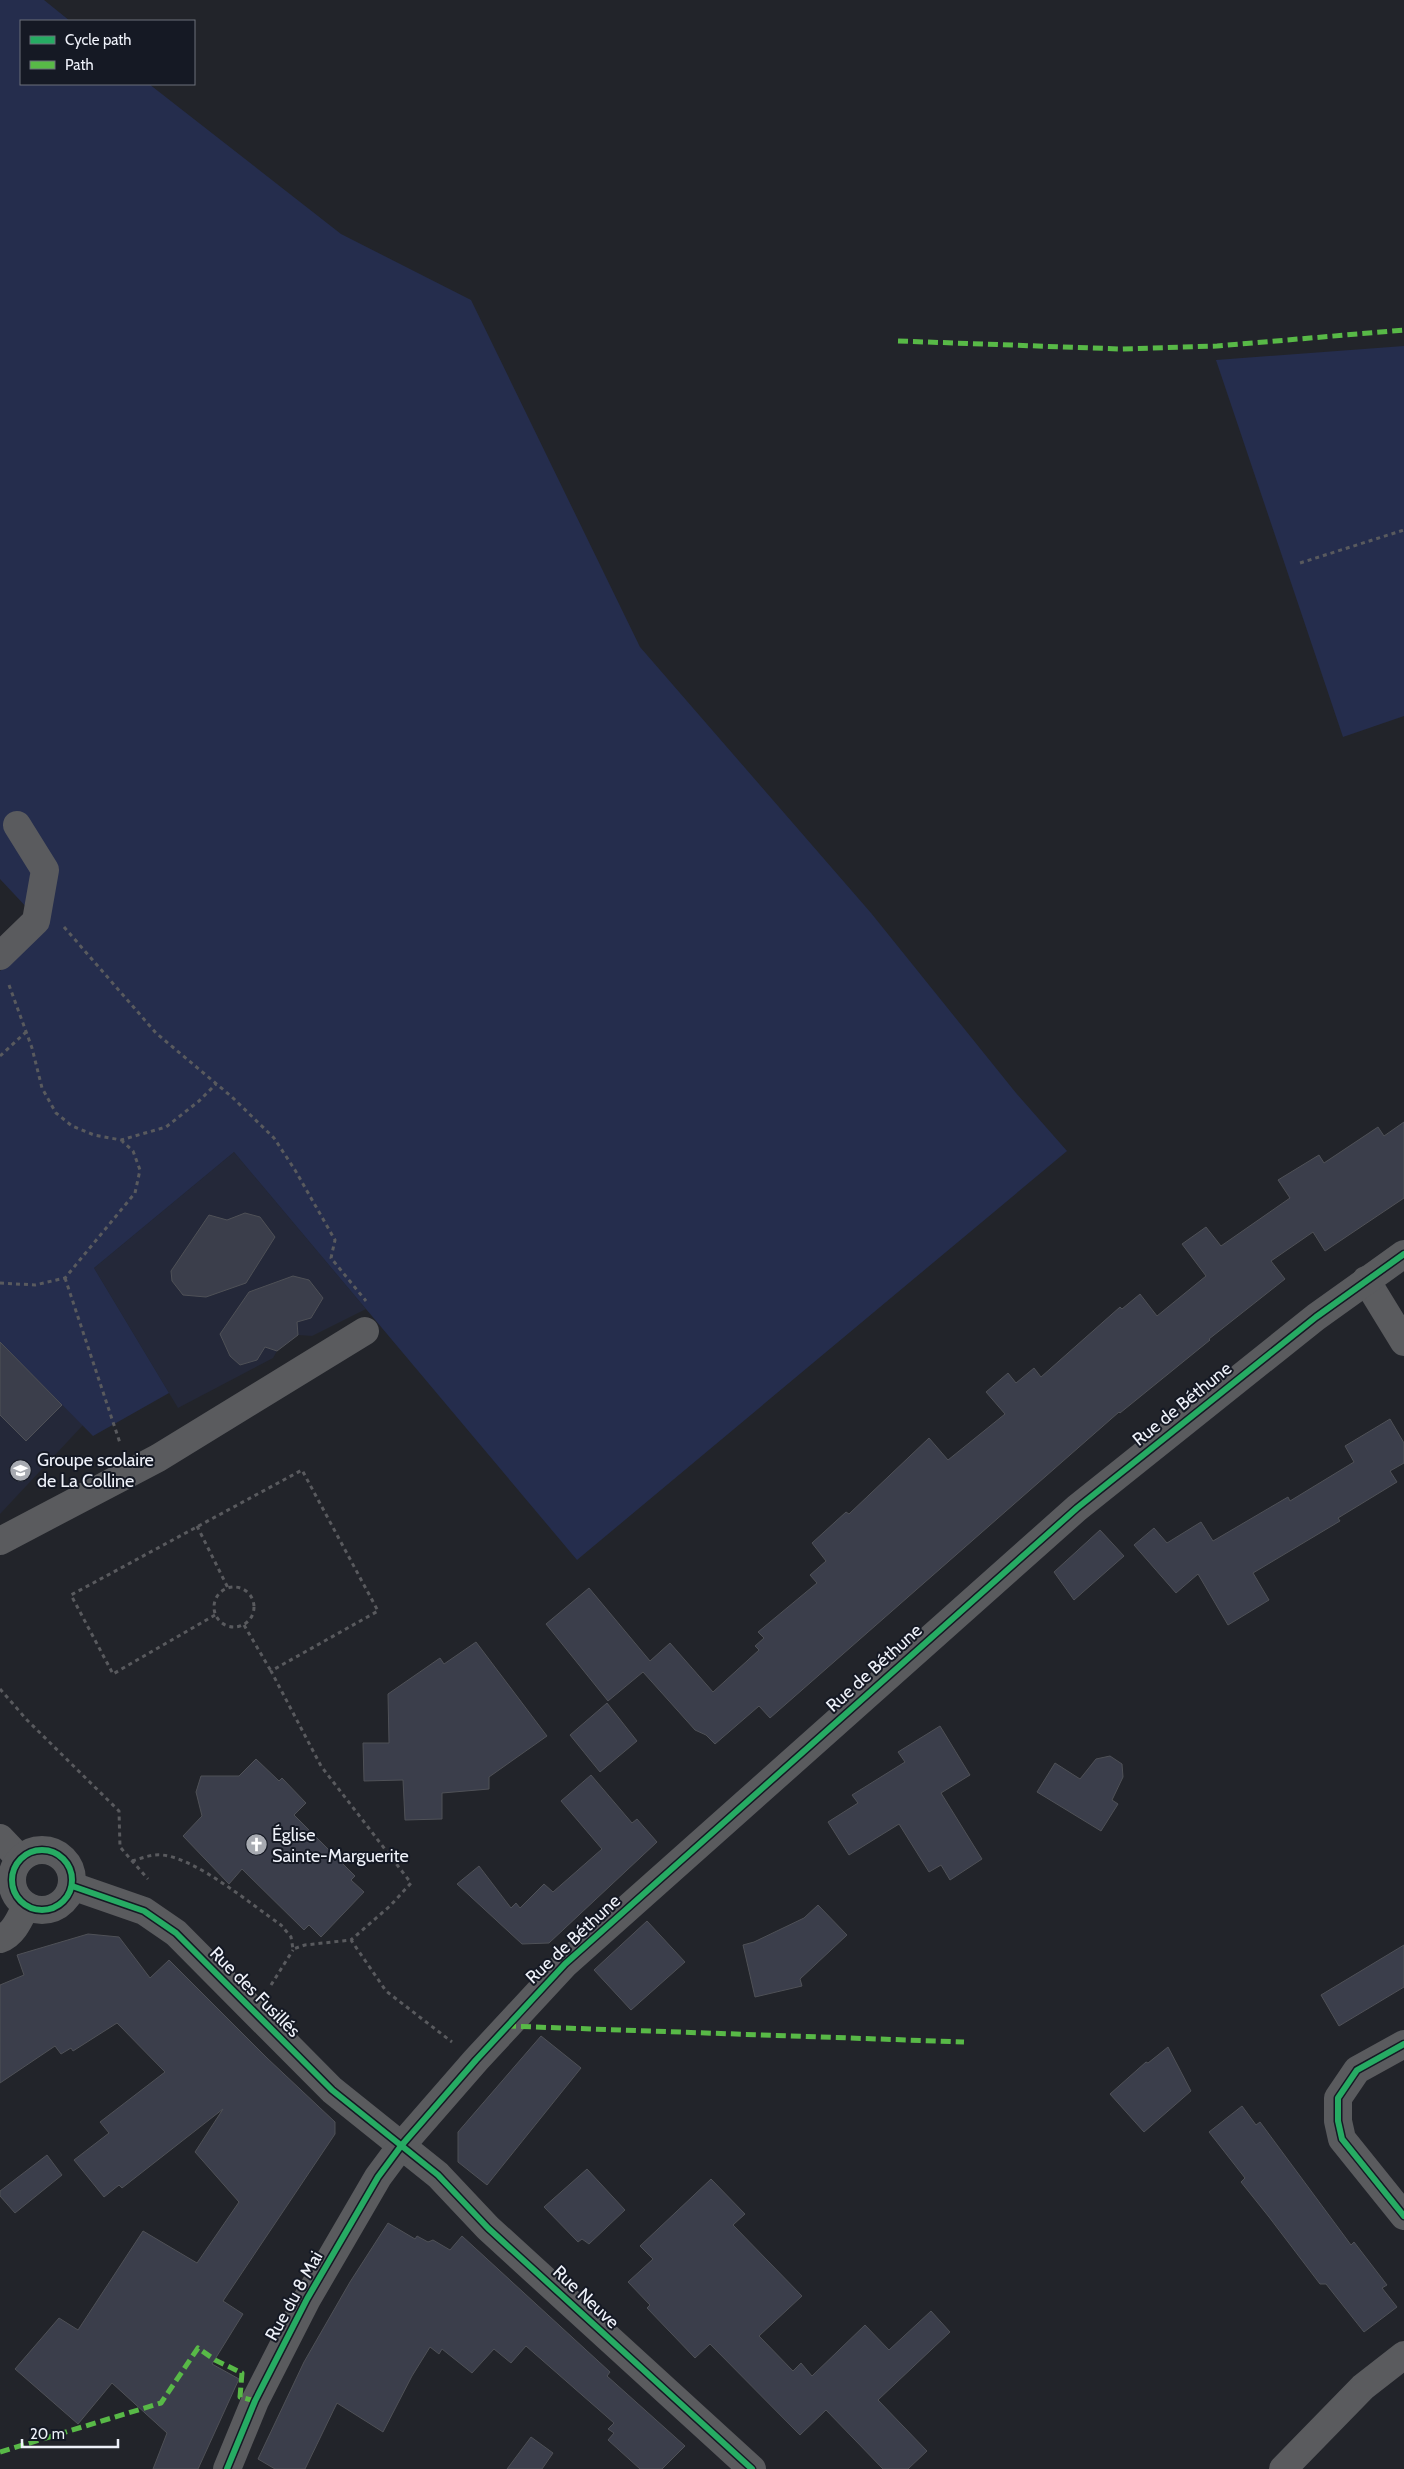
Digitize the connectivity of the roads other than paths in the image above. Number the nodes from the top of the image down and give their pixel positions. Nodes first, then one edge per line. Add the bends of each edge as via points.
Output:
1 (17, 825) dead end
2 (3, 968) edge
3 (1404, 1254) edge
4 (1366, 1280) junction
5 (365, 1331) road end
6 (1404, 1342) edge
7 (0, 1541) edge
8 (0, 1838) edge
9 (20, 1859) junction
10 (72, 1886) junction
11 (26, 1906) junction
12 (0, 1939) edge
13 (1404, 2044) edge
14 (401, 2146) junction
15 (1404, 2216) edge
16 (1404, 2355) edge
17 (227, 2469) edge
18 (752, 2469) edge
19 (1283, 2469) edge

1 - 2 street via 45,870 36,921
3 - 4 street, Rue de Béthune
4 - 6 street
4 - 14 street, Rue de Béthune via 1316,1316 1076,1508 565,1964
5 - 7 street via 158,1458
8 - 9 street
9 - 10 street via 38,1849 58,1854 70,1868
9 - 11 street via 14,1866 12,1884 14,1892
10 - 11 street via 68,1895 54,1908 35,1910
10 - 14 street, Rue des Fusillés via 144,1911 176,1933 332,2090
11 - 12 street via 7,1936
13 - 15 street via 1357,2070 1338,2098 1342,2139
14 - 17 street, Rue du 8 Mai via 378,2177 307,2299 255,2401
14 - 18 street, Rue Neuve via 438,2175 488,2228
16 - 19 street via 1363,2388

